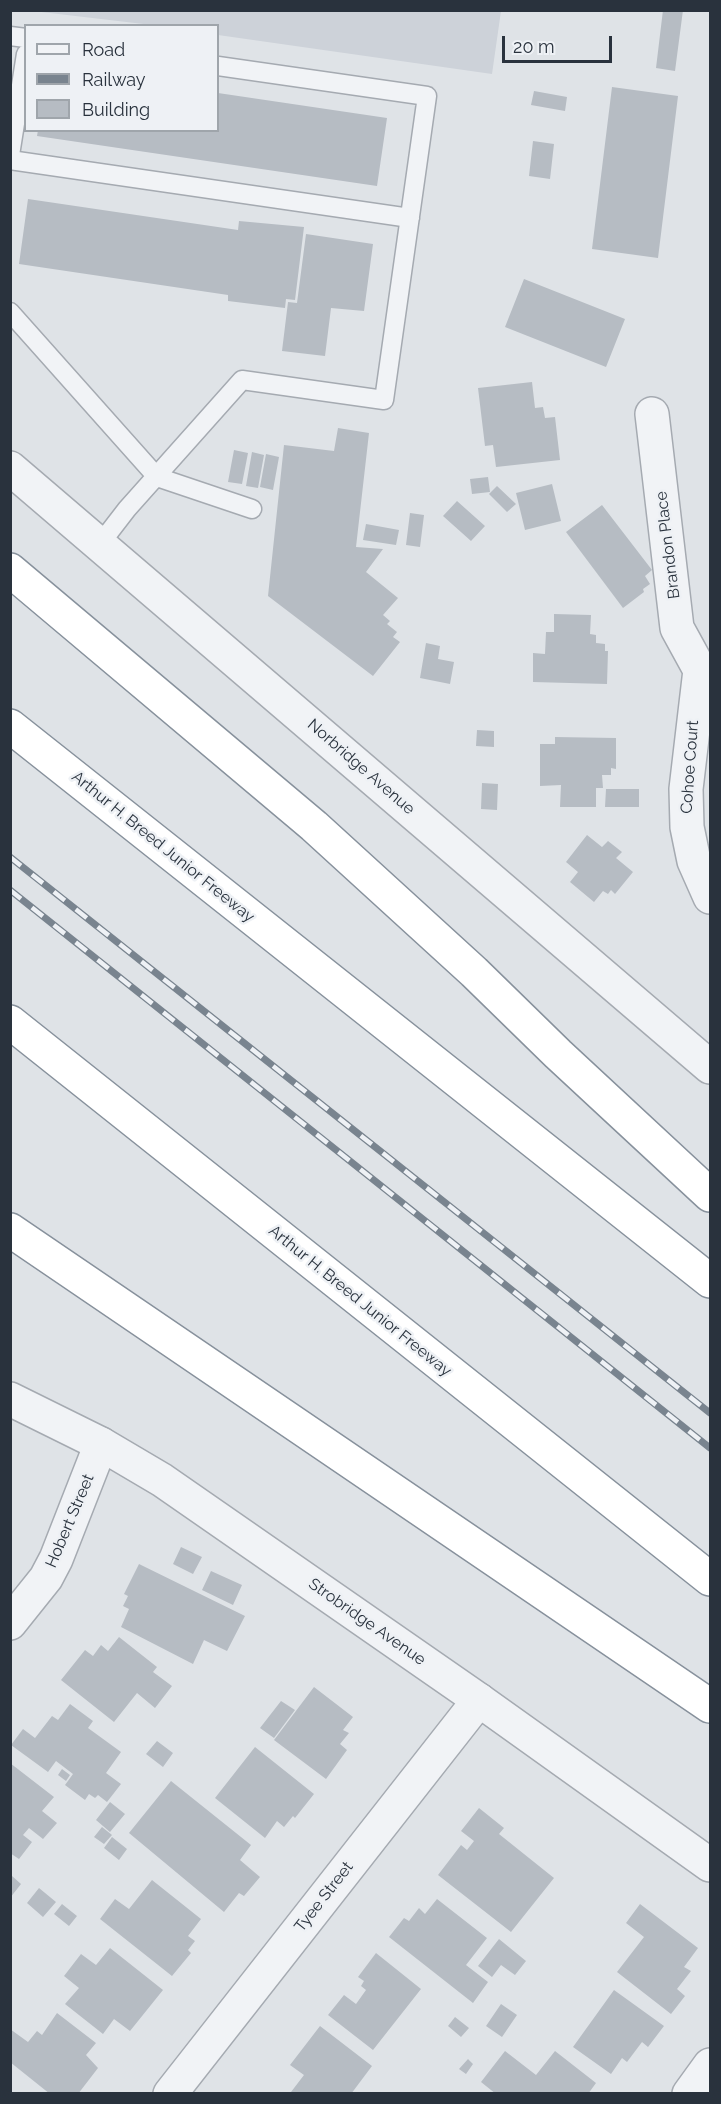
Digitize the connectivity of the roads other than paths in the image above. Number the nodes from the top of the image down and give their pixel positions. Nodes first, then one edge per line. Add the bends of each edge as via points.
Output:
1 (219, 66) edge
2 (24, 67) edge
3 (10, 155) edge
4 (10, 160) edge
5 (410, 218) junction
6 (10, 312) edge
7 (652, 414) dead end
8 (10, 468) edge
9 (157, 477) junction
10 (252, 509) dead end
11 (100, 544) junction
12 (10, 570) edge
13 (700, 670) joint
14 (10, 726) edge
15 (711, 897) edge
16 (10, 1022) edge
17 (711, 1067) edge
18 (711, 1195) edge
19 (10, 1230) edge
20 (711, 1281) edge
21 (10, 1399) edge
22 (100, 1444) junction
23 (711, 1579) edge
24 (10, 1623) edge
25 (479, 1700) junction
26 (711, 1706) edge
27 (711, 1865) edge
28 (711, 2066) edge
29 (170, 2094) edge
30 (689, 2094) edge

1 - 5 lane via 427,96
2 - 3 lane
4 - 5 lane
5 - 9 lane via 384,400 242,380
6 - 9 lane
7 - 13 street, Brandon Place via 677,628
8 - 11 street, Norbridge Avenue
9 - 10 lane
9 - 11 lane
11 - 17 street, Norbridge Avenue
12 - 18 highway via 314,826
13 - 15 street, Cohoe Court via 687,778 687,827 694,861
14 - 20 highway, Arthur H. Breed Junior Freeway
16 - 23 highway, Arthur H. Breed Junior Freeway
19 - 26 highway
21 - 22 street, Strobridge Avenue
22 - 24 street, Hobert Street via 56,1559
22 - 25 street, Strobridge Avenue via 162,1480
25 - 27 street, Strobridge Avenue
25 - 29 street, Tyee Street
28 - 30 street

